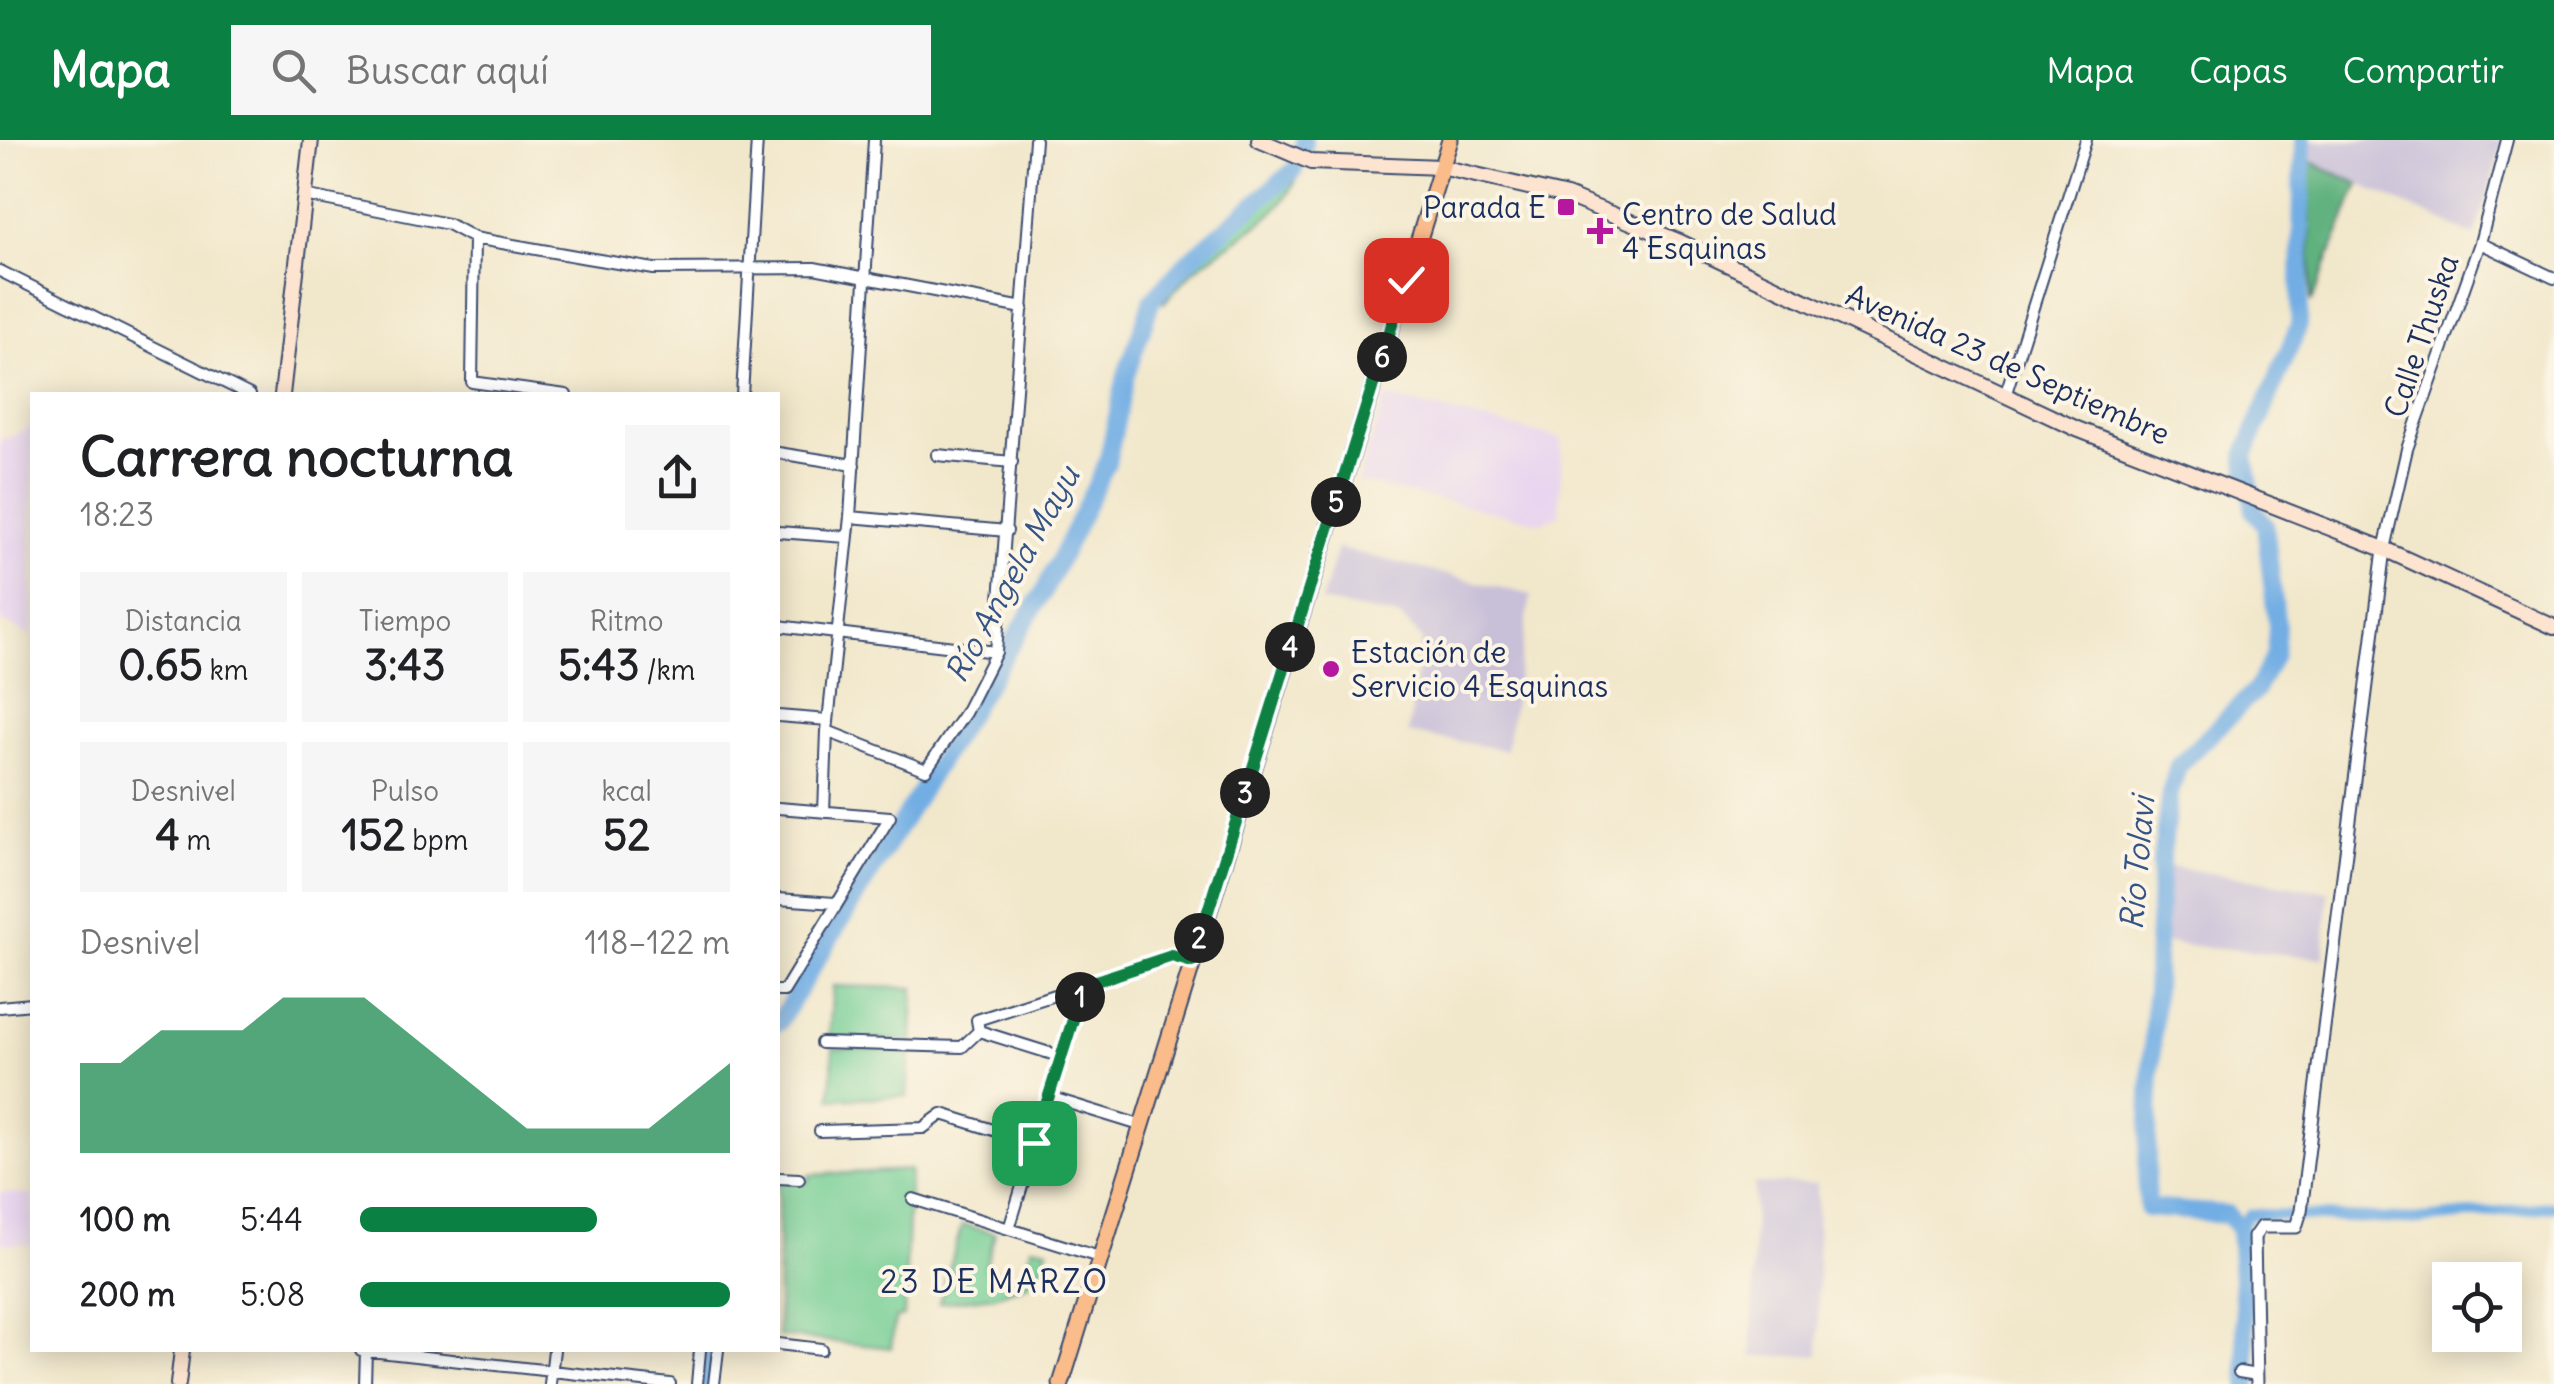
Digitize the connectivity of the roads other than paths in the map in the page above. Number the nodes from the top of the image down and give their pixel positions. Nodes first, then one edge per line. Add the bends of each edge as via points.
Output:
1 (310, 140) edge
2 (757, 140) edge
3 (874, 140) edge
4 (1035, 140) edge
5 (1259, 140) edge
6 (1450, 140) edge
7 (2086, 140) edge
8 (2507, 140) edge
9 (1442, 166) junction
10 (304, 195) junction
11 (474, 238) junction
12 (2480, 243) junction
13 (749, 269) junction
14 (0, 271) edge
15 (866, 274) junction
16 (2554, 278) edge
17 (1023, 308) junction
18 (244, 392) edge
19 (282, 392) edge
20 (544, 392) edge
21 (742, 392) edge
22 (2005, 396) junction
23 (780, 453) edge
24 (937, 455) dead end
25 (1012, 462) junction
26 (854, 465) junction
27 (850, 517) junction
28 (1006, 531) junction
29 (780, 532) edge
30 (847, 537) junction
31 (2384, 549) junction
32 (780, 626) edge
33 (2554, 627) edge
34 (839, 630) junction
35 (996, 652) junction
36 (780, 716) edge
37 (828, 726) junction
38 (780, 808) edge
39 (824, 812) junction
40 (780, 899) edge
41 (835, 904) junction
42 (1192, 962) junction
43 (1084, 985) junction
44 (780, 991) edge
45 (30, 1004) edge
46 (0, 1007) edge
47 (979, 1031) junction
48 (821, 1043) dead end
49 (1062, 1057) junction
50 (1049, 1097) junction
51 (1140, 1125) junction
52 (820, 1132) dead end
53 (1034, 1143) junction
54 (780, 1178) edge
55 (799, 1179) dead end
56 (913, 1198) dead end
57 (1008, 1228) junction
58 (1099, 1257) junction
59 (780, 1344) edge
60 (821, 1349) dead end
61 (182, 1352) edge
62 (365, 1352) edge
63 (383, 1352) edge
64 (554, 1352) edge
65 (700, 1352) edge
66 (718, 1352) edge
67 (552, 1371) junction
68 (2251, 1376) edge
69 (178, 1384) edge
70 (365, 1384) edge
71 (550, 1384) edge
72 (670, 1384) edge
73 (697, 1384) edge
74 (714, 1384) edge
75 (1061, 1384) edge

1 - 10 main road
2 - 13 street
3 - 15 street
4 - 17 street
5 - 9 main road, Avenida 23 de Septiembre via 1311,162
6 - 9 main road
7 - 22 street
8 - 12 street, Calle Thuska
9 - 22 main road, Avenida 23 de Septiembre via 1567,196 1666,236
9 - 42 main road
10 - 11 street via 448,224
10 - 19 main road
11 - 13 street via 654,269
11 - 20 street via 472,382
12 - 16 street
12 - 31 street, Calle Thuska via 2408,449
13 - 15 street
13 - 21 street
14 - 18 street
15 - 17 street
15 - 26 street
17 - 25 street
22 - 31 main road, Avenida 23 de Septiembre via 2150,460
23 - 26 street
24 - 25 street
25 - 28 street
26 - 27 street
27 - 28 street
27 - 30 street
28 - 35 street
29 - 30 street
30 - 34 street
31 - 33 main road, Avenida 23 de Septiembre
31 - 68 street via 2300,1216 2296,1227 2261,1227 2254,1237
32 - 34 street
34 - 35 street
34 - 37 street
35 - 37 street via 966,713 926,770
36 - 37 street
37 - 39 street
38 - 39 street
39 - 41 street via 890,817
40 - 41 street
41 - 44 street
42 - 43 street via 1172,956
42 - 51 main road
43 - 47 street via 978,1020
43 - 49 street
45 - 46 street
47 - 48 street via 962,1048
47 - 49 street
49 - 50 street
50 - 51 street
50 - 53 street
51 - 58 main road
52 - 53 street via 924,1128 942,1114
53 - 57 street
54 - 55 street
56 - 57 street
57 - 58 street
58 - 75 main road
59 - 60 street
61 - 69 main road
62 - 70 street
63 - 67 street
64 - 67 street
65 - 73 street
66 - 74 street
67 - 71 street
67 - 72 street

